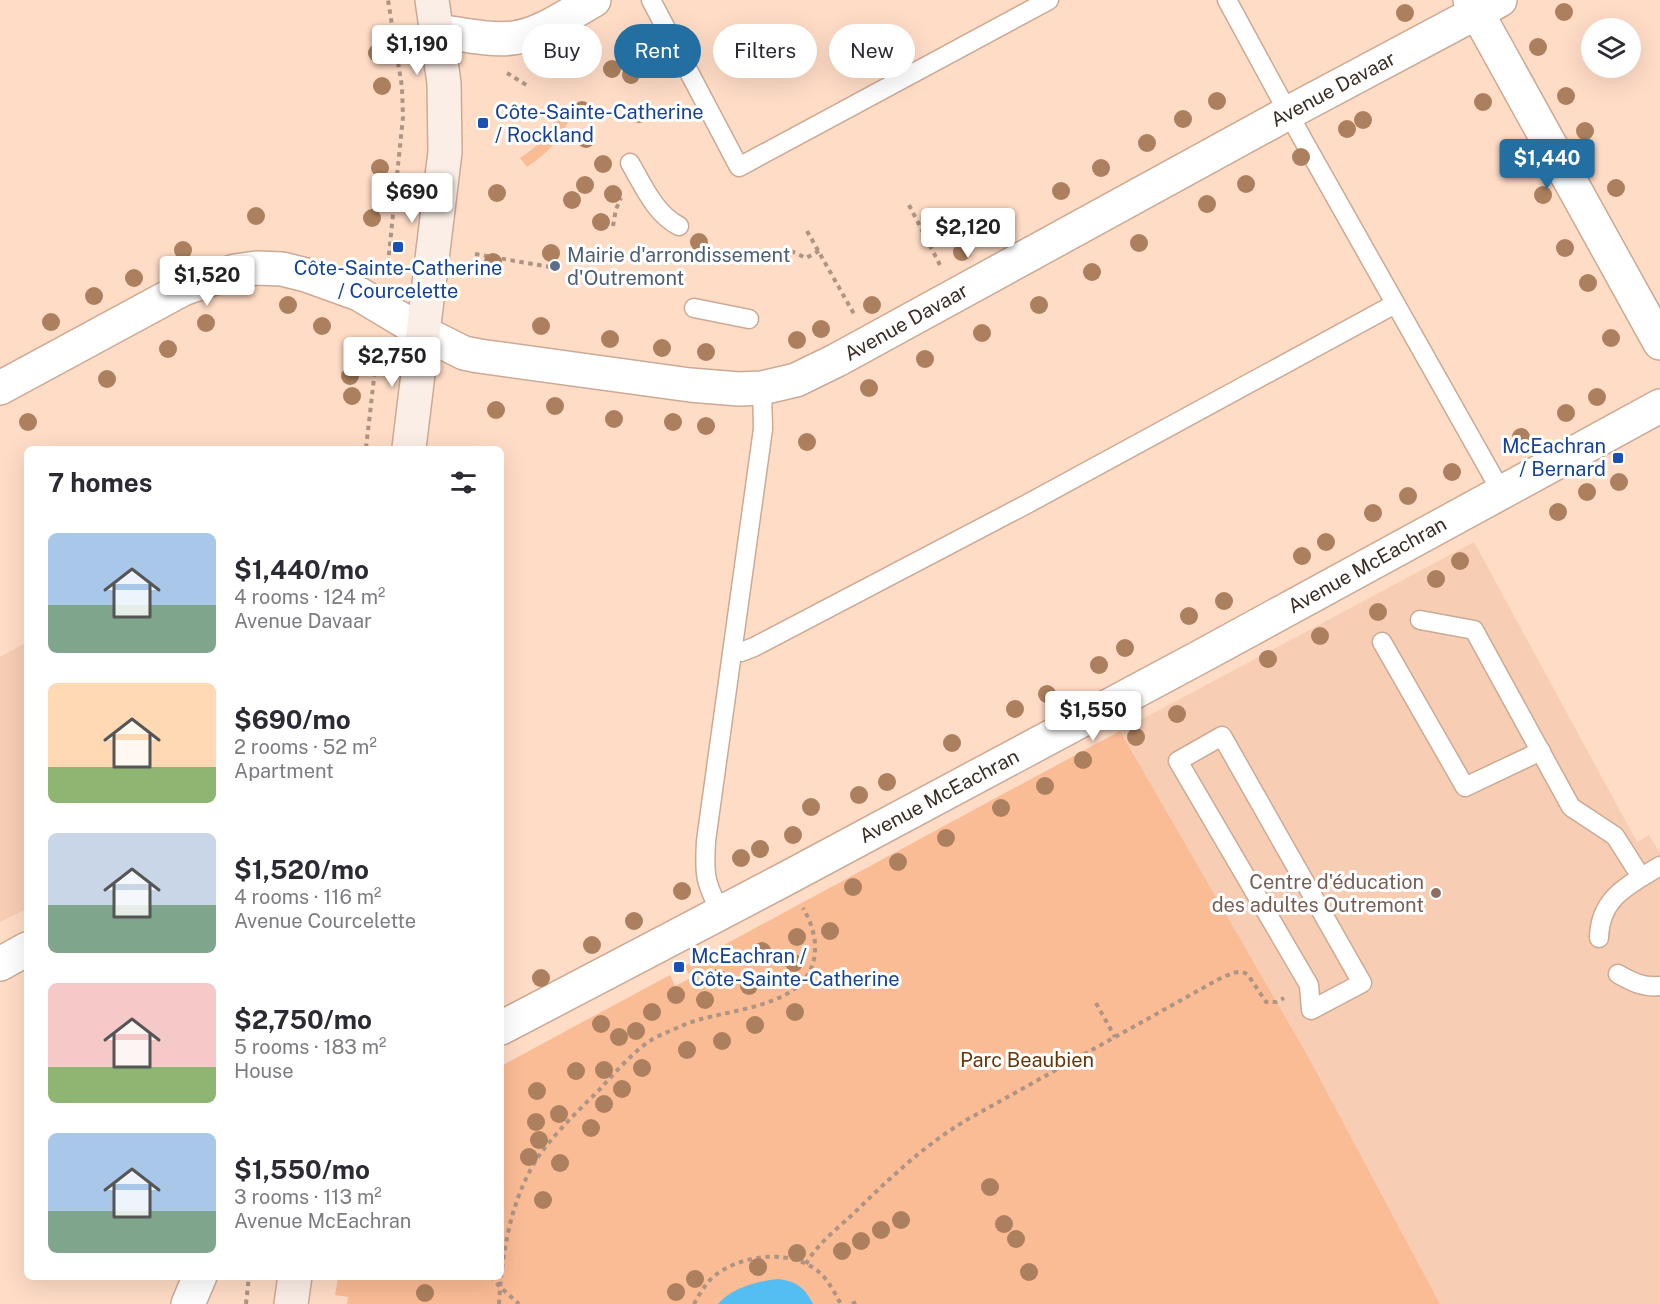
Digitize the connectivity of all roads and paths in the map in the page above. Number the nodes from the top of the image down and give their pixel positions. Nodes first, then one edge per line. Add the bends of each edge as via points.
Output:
1 (388, 0) edge
2 (594, 0) edge
3 (651, 0) edge
4 (1049, 0) edge
5 (1227, 0) edge
6 (1482, 4) edge
7 (435, 16) edge
8 (507, 73) dead end
9 (528, 86) dead end
10 (1288, 113) junction
11 (630, 163) dead end
12 (623, 195) dead end
13 (909, 205) dead end
14 (613, 226) dead end
15 (679, 226) dead end
16 (807, 231) dead end
17 (791, 251) dead end
18 (819, 251) junction
19 (475, 254) dead end
20 (388, 260) dead end
21 (550, 267) dead end
22 (943, 271) dead end
23 (1395, 304) junction
24 (694, 308) dead end
25 (856, 318) dead end
26 (749, 319) dead end
27 (424, 333) junction
28 (1660, 343) edge
29 (375, 370) dead end
30 (0, 388) edge
31 (762, 388) junction
32 (1660, 405) edge
33 (366, 446) edge
34 (409, 446) edge
35 (1501, 491) junction
36 (1420, 620) dead end
37 (1382, 642) dead end
38 (733, 652) junction
39 (1541, 751) junction
40 (1660, 866) edge
41 (1634, 882) junction
42 (721, 913) junction
43 (809, 917) dead end
44 (1599, 938) dead end
45 (24, 951) edge
46 (0, 964) edge
47 (1618, 974) dead end
48 (1660, 986) edge
49 (1276, 1002) dead end
50 (1096, 1003) dead end
51 (1311, 1010) joint
52 (504, 1026) edge
53 (1115, 1037) junction
54 (504, 1260) edge
55 (806, 1264) junction
56 (198, 1280) edge
57 (249, 1280) edge
58 (294, 1280) edge
59 (494, 1280) edge
60 (501, 1280) edge
61 (500, 1287) junction
62 (860, 1300) dead end
63 (188, 1304) edge
64 (246, 1304) edge
65 (291, 1304) edge
66 (499, 1304) edge
67 (519, 1304) edge
68 (694, 1304) edge
69 (841, 1304) edge
70 (852, 1304) edge

1 - 20 path via 403,104
2 - 7 street via 544,27 507,38
3 - 4 lane via 738,167
5 - 10 lane
6 - 10 street, Avenue Davaar
6 - 28 street, Avenue Davaar
7 - 27 main road via 445,105 445,152
8 - 9 path
10 - 23 lane
10 - 31 street, Avenue Davaar via 824,367 796,380
11 - 15 lane via 659,211
12 - 14 path
13 - 22 path
16 - 18 path
17 - 18 path via 806,258
18 - 25 path
19 - 21 path
23 - 35 lane
23 - 38 lane via 1027,504 754,647
24 - 26 lane
27 - 30 street, Avenue Davaar via 368,298 306,275 282,269 236,270 183,289
27 - 31 street, Avenue Davaar via 464,353 479,356 690,386
27 - 34 main road
29 - 33 path
31 - 38 lane via 763,429
32 - 35 street, Avenue McEachran
35 - 42 street, Avenue McEachran
36 - 39 lane via 1474,630
37 - 39 lane via 1465,787
38 - 42 lane via 704,861 707,885
39 - 41 lane via 1571,807 1616,836
40 - 41 lane
41 - 44 lane via 1613,898 1603,912
42 - 52 street, Avenue McEachran
43 - 54 path via 816,940 813,967 796,987 782,996 702,1018 652,1040 545,1146 517,1199
45 - 46 street
47 - 48 lane via 1636,984
49 - 53 path via 1266,1002 1248,975 1237,971
50 - 53 path
51 - 51 lane via 1309,985 1178,761 1222,736 1362,983
53 - 55 path via 945,1132 877,1191
55 - 68 path via 777,1257 732,1264 710,1279
55 - 69 path via 821,1274
56 - 63 street
57 - 64 path
58 - 65 main road
59 - 61 path
60 - 61 path
61 - 66 path
61 - 67 path
62 - 70 path

